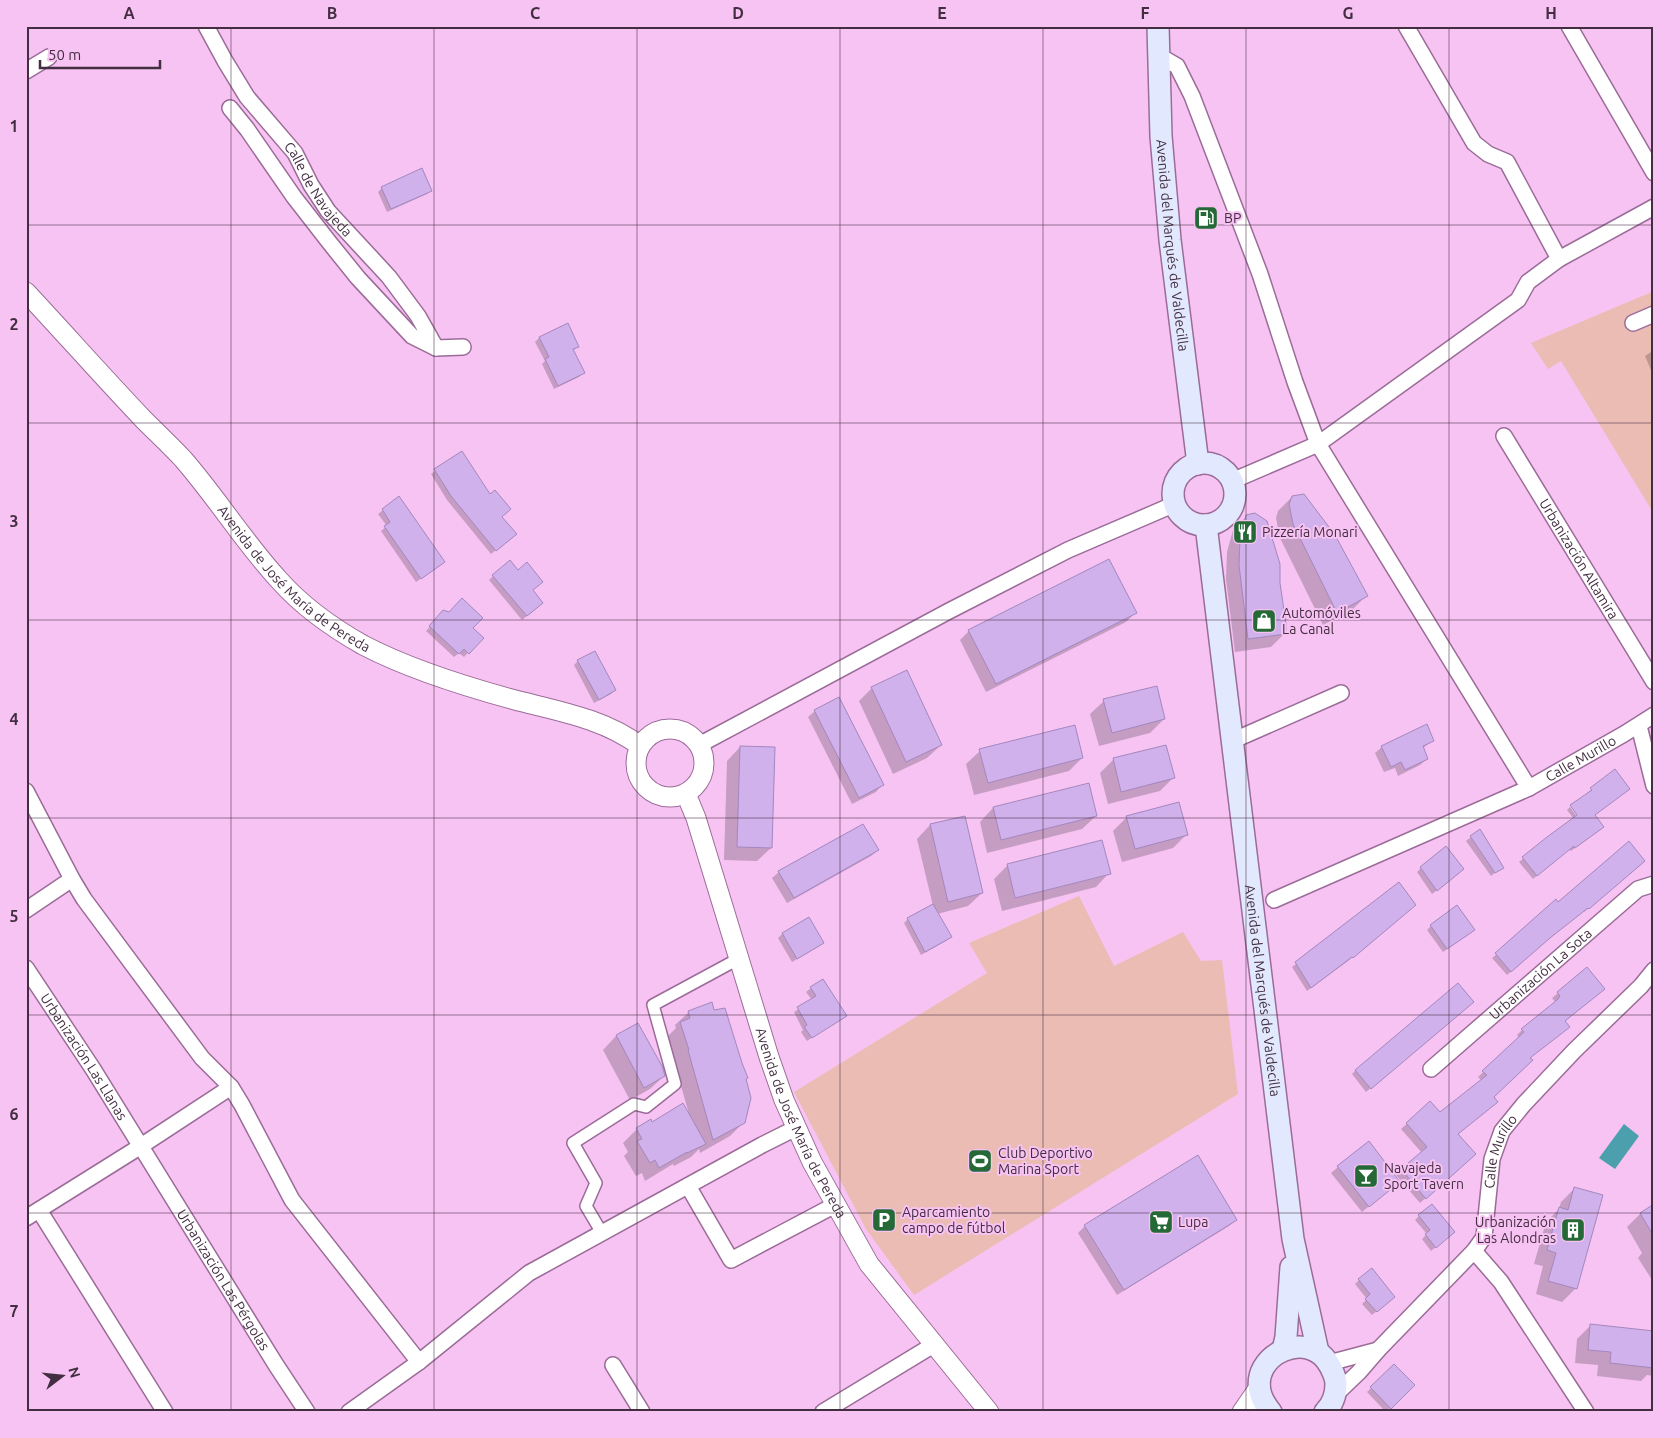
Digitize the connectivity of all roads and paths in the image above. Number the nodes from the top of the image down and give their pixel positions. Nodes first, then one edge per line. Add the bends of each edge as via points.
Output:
1 (206, 26) edge
2 (1158, 26) edge
3 (1406, 26) edge
4 (1569, 26) edge
5 (1158, 54) junction
6 (49, 57) dead end
7 (26, 71) edge
8 (230, 108) dead end
9 (1654, 173) edge
10 (1654, 207) edge
11 (1558, 260) junction
12 (26, 292) edge
13 (1654, 314) edge
14 (1633, 323) dead end
15 (463, 347) dead end
16 (436, 348) junction
17 (1504, 436) dead end
18 (1318, 444) junction
19 (1198, 464) junction
20 (1232, 481) junction
21 (1175, 504) junction
22 (1206, 525) junction
23 (1654, 682) edge
24 (1341, 693) dead end
25 (1654, 715) edge
26 (1639, 726) junction
27 (1232, 741) junction
28 (699, 745) junction
29 (640, 746) junction
30 (1654, 786) edge
31 (1529, 788) junction
32 (26, 791) edge
33 (686, 794) junction
34 (72, 880) junction
35 (1654, 884) edge
36 (1274, 900) dead end
37 (26, 910) edge
38 (740, 958) junction
39 (26, 968) edge
40 (1654, 970) edge
41 (1431, 1069) dead end
42 (231, 1088) junction
43 (796, 1128) junction
44 (141, 1146) junction
45 (688, 1186) junction
46 (835, 1205) junction
47 (32, 1214) edge
48 (602, 1233) junction
49 (1293, 1239) junction
50 (1474, 1250) junction
51 (935, 1344) junction
52 (1283, 1350) junction
53 (1378, 1350) junction
54 (1323, 1358) junction
55 (419, 1362) junction
56 (613, 1365) dead end
57 (1260, 1386) junction
58 (1329, 1407) edge
59 (983, 1409) edge
60 (165, 1412) edge
61 (307, 1412) edge
62 (348, 1412) edge
63 (642, 1412) edge
64 (823, 1412) edge
65 (1242, 1412) edge
66 (1271, 1412) edge
67 (1586, 1412) edge

1 - 16 street, Calle de Navajeda via 247,97 295,153 328,210 389,277 418,316
2 - 5 main road, Avenida del Marqués de Valdecilla
3 - 11 street via 1474,143 1506,162
4 - 9 street
5 - 18 street via 1177,66 1192,96 1260,274
5 - 19 main road, Avenida del Marqués de Valdecilla via 1170,240
6 - 7 street
8 - 16 street via 358,278 412,336
10 - 11 street
11 - 18 street via 1528,282 1518,300
12 - 29 street, Avenida de José María de Pereda via 183,459 281,582 331,625 364,645 404,663 496,694 594,721
13 - 14 street
15 - 16 street
17 - 23 street, Urbanización Altamira
18 - 20 street
18 - 31 street
19 - 20 main road via 1218,467
19 - 21 main road via 1184,471 1175,484
20 - 22 main road via 1235,491 1231,511 1220,521
21 - 22 main road via 1187,520
21 - 28 street via 1068,550
22 - 27 main road, Avenida del Marqués de Valdecilla
24 - 27 street
25 - 26 street, Calle Murillo
26 - 30 street
26 - 31 street, Calle Murillo
27 - 49 main road, Avenida del Marqués de Valdecilla
28 - 29 street via 692,736 670,728 658,731
28 - 33 street via 704,767 695,787
29 - 33 street via 636,767 645,787 664,797
31 - 36 street, Calle Murillo
32 - 34 street
33 - 38 street, Avenida de José María de Pereda
34 - 37 street
34 - 42 street via 202,1058
35 - 41 street, Urbanización La Sota via 1638,888
38 - 43 street, Avenida de José María de Pereda via 784,1100
38 - 48 street via 653,1005 676,1084 646,1107 634,1104 572,1143 596,1183 586,1206
39 - 44 street, Urbanización Las Llanas
40 - 50 street, Calle Murillo via 1530,1097 1502,1131 1492,1159 1484,1237
42 - 44 street
42 - 55 street via 292,1200
43 - 45 street
43 - 46 street, Avenida de José María de Pereda
44 - 47 street
44 - 61 street, Urbanización Las Pérgolas
45 - 46 street via 731,1260
45 - 48 street
46 - 51 street, Avenida de José María de Pereda via 869,1264
47 - 60 street
48 - 55 street via 529,1273
49 - 52 main road, Avenida del Marqués de Valdecilla
49 - 54 main road, Avenida del Marqués de Valdecilla
50 - 53 street, Calle Murillo
50 - 67 street via 1500,1282
51 - 59 street, Avenida de José María de Pereda
51 - 64 street
52 - 54 main road via 1308,1348
52 - 57 main road via 1264,1367
53 - 54 street
53 - 58 street, Calle Murillo
54 - 58 main road, Avenida del Marqués de Valdecilla via 1336,1378
55 - 62 street
56 - 63 street
57 - 65 street
57 - 66 main road via 1261,1395

